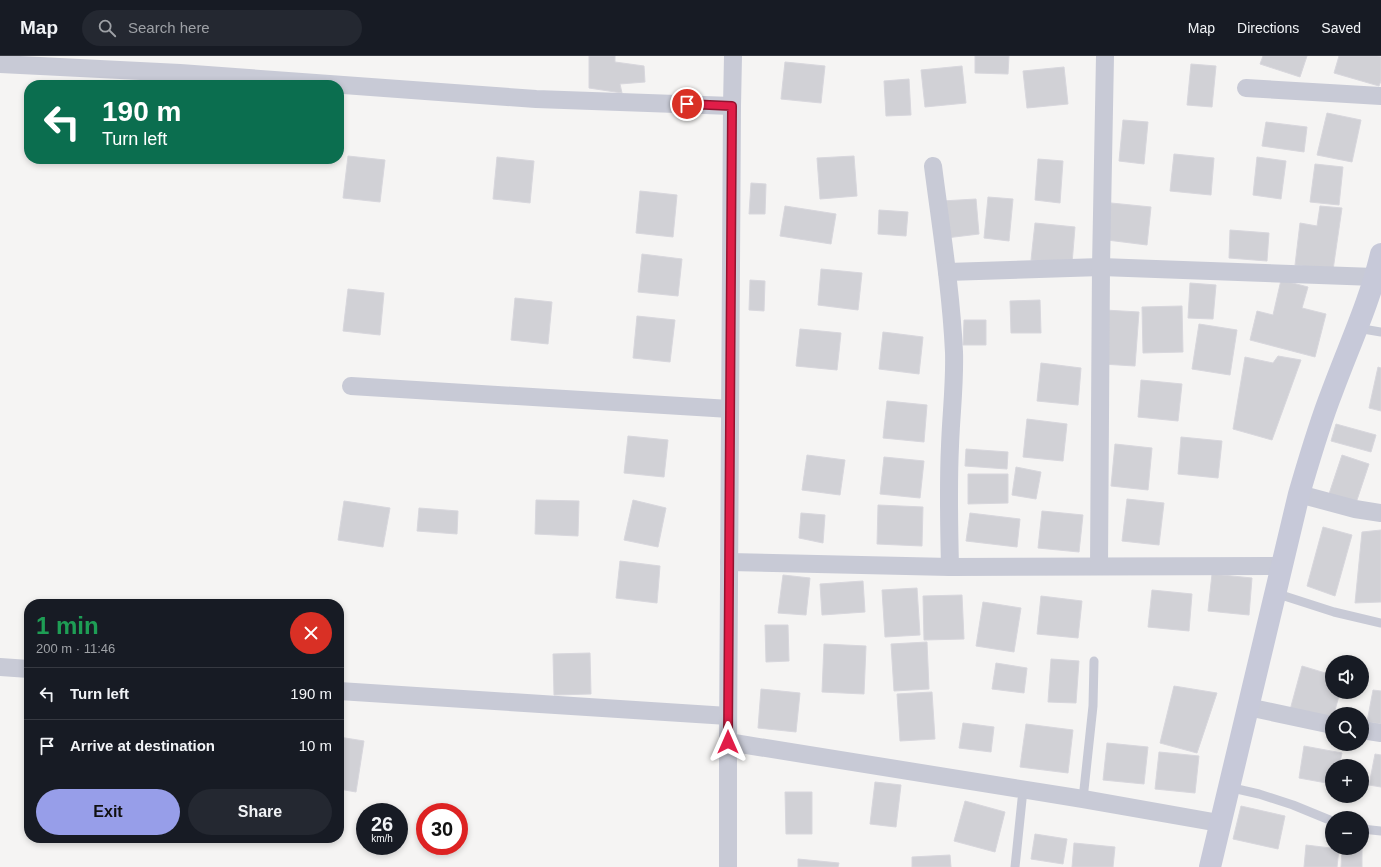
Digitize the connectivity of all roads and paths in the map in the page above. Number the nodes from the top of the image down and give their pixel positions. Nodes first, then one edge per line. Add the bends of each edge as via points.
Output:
1 (734, 56) edge
2 (1104, 56) edge
3 (0, 64) edge
4 (280, 80) edge
5 (344, 85) edge
6 (1246, 88) dead end
7 (1381, 96) edge
8 (732, 106) junction
9 (933, 166) dead end
10 (1381, 254) edge
11 (1101, 267) junction
12 (947, 272) junction
13 (1375, 277) junction
14 (1357, 328) junction
15 (1381, 332) edge
16 (351, 386) dead end
17 (730, 409) junction
18 (1299, 494) junction
19 (1381, 513) edge
20 (729, 562) junction
21 (1100, 566) junction
22 (1282, 566) junction
23 (950, 567) junction
24 (1275, 593) junction
25 (1381, 623) edge
26 (1094, 661) dead end
27 (0, 667) edge
28 (24, 669) edge
29 (344, 691) edge
30 (1248, 707) junction
31 (728, 716) junction
32 (1325, 724) edge
33 (1369, 731) edge
34 (1381, 733) edge
35 (728, 742) junction
36 (1228, 787) junction
37 (1023, 790) junction
38 (1083, 799) junction
39 (1325, 818) edge
40 (1219, 823) junction
41 (1369, 830) edge
42 (1381, 831) edge
43 (728, 867) edge
44 (1015, 867) edge
45 (1210, 867) edge

1 - 8 street
2 - 11 street
3 - 4 street
5 - 8 street via 536,98
6 - 7 street
8 - 17 street
9 - 12 street
10 - 13 street
11 - 12 street
11 - 13 street
11 - 21 street
12 - 23 street via 954,352 948,490
13 - 14 street
14 - 15 lane
14 - 18 street via 1331,393
16 - 17 street
17 - 20 street
18 - 19 street
18 - 22 street
20 - 23 street
20 - 31 street
21 - 22 street
21 - 23 street
22 - 24 street
24 - 25 lane via 1334,612
24 - 30 street
26 - 38 lane via 1093,706
27 - 28 street
29 - 31 street
30 - 32 street
30 - 36 street
31 - 35 street
33 - 34 street
35 - 37 street
35 - 43 street
36 - 39 lane via 1259,794
36 - 40 street
37 - 38 street
37 - 44 lane
38 - 40 street
40 - 45 street
41 - 42 lane

